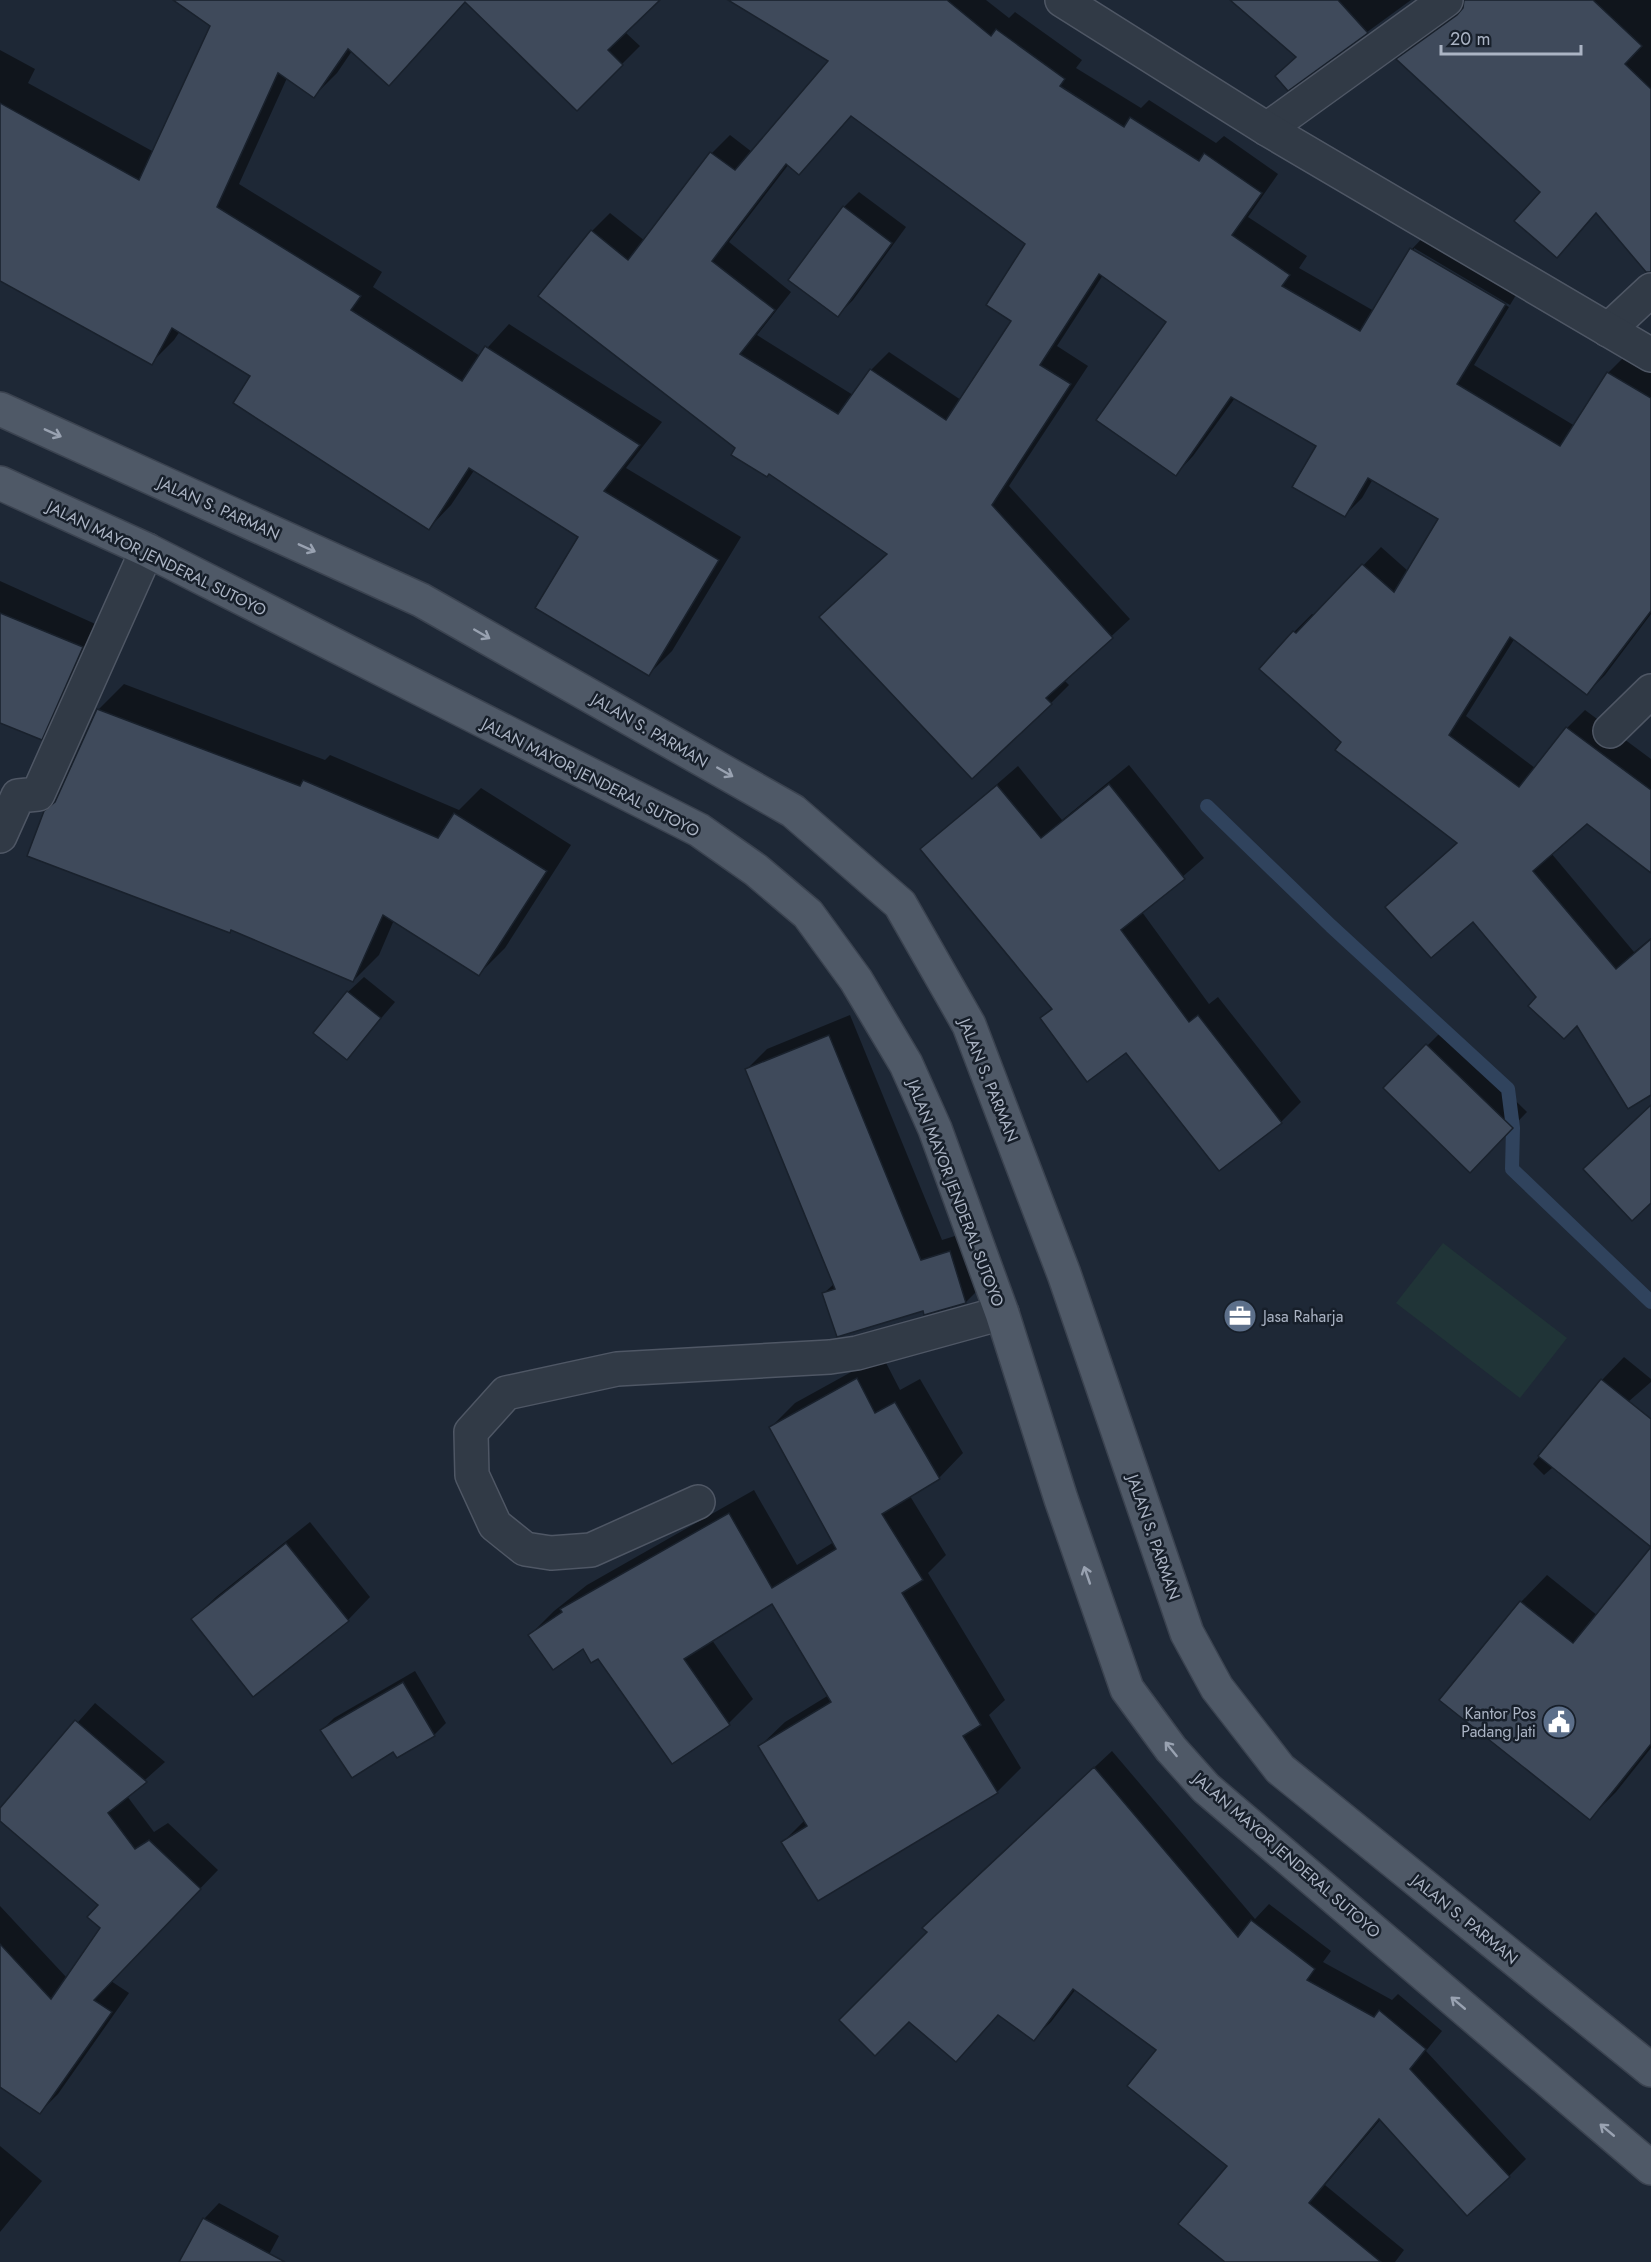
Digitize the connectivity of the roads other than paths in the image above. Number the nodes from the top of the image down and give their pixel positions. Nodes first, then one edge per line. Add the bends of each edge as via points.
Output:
1 (1062, 0) edge
2 (1446, 0) edge
3 (1267, 129) junction
4 (1651, 290) edge
5 (1608, 330) junction
6 (1651, 355) edge
7 (0, 409) edge
8 (0, 483) edge
9 (147, 550) junction
10 (1651, 691) edge
11 (1610, 731) dead end
12 (0, 836) edge
13 (1002, 1314) junction
14 (698, 1502) dead end
15 (1651, 2070) edge
16 (1651, 2168) edge

1 - 3 street
2 - 3 street
3 - 5 street
4 - 5 street
5 - 6 street
7 -> 15 main road, JALAN S. PARMAN via 422,600 793,811 900,904 969,1025 1064,1274 1188,1634 1218,1688 1280,1769
8 - 9 main road, JALAN MAYOR JENDERAL SUTOYO
9 - 12 street via 38,794 18,796
9 - 13 main road, JALAN MAYOR JENDERAL SUTOYO via 699,830 756,870 808,914 856,980 906,1064 935,1130
10 - 11 street
13 - 14 street via 857,1353 617,1369 506,1393 471,1432 472,1475 495,1525 525,1548 550,1553 591,1550
16 -> 13 main road, JALAN MAYOR JENDERAL SUTOYO via 1206,1788 1171,1749 1127,1689

